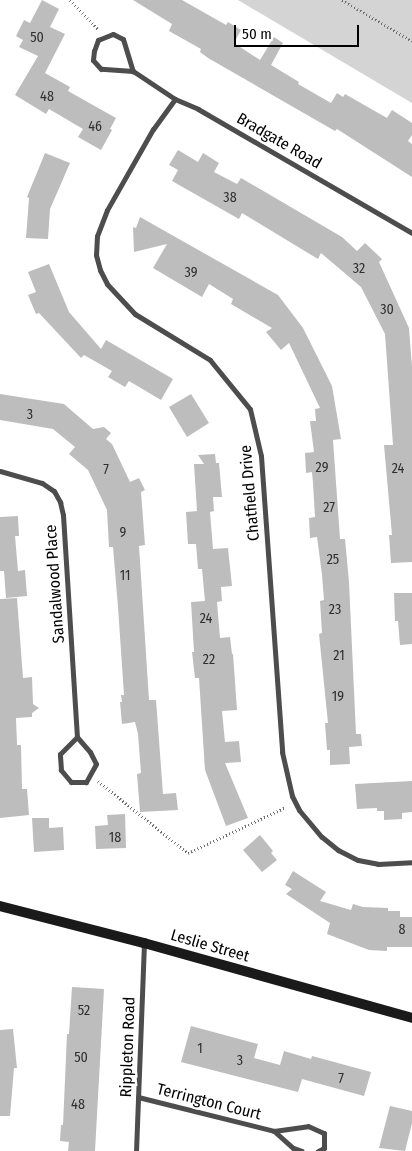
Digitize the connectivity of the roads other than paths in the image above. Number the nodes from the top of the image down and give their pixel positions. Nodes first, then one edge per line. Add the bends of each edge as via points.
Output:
1 (133, 71) junction
2 (175, 99) junction
3 (412, 233) edge
4 (0, 471) edge
5 (77, 737) junction
6 (412, 862) edge
7 (0, 906) edge
8 (144, 943) junction
9 (412, 1018) edge
10 (138, 1097) junction
11 (274, 1131) junction
12 (136, 1151) edge
13 (302, 1151) edge
14 (318, 1151) edge

1 - 1 street via 123,39 113,34 98,40 93,60 101,69
1 - 2 street, Bradgate Road
2 - 3 street, Bradgate Road via 198,109
2 - 6 street, Chatfield Drive via 152,129 107,210 97,236 96,254 100,270 107,284 135,314 210,360 250,409 261,456 282,752 296,803 311,826 338,850 358,860 378,864
4 - 5 street, Sandalwood Place via 42,483 54,491 60,502
5 - 5 street via 96,764 86,782 71,782 61,770 60,754
7 - 8 main road, Leslie Street
8 - 9 main road, Leslie Street
8 - 10 street, Rippleton Road
10 - 11 street, Terrington Court
10 - 12 street, Rippleton Road
11 - 13 street, Terrington Court via 293,1148
11 - 14 street, Terrington Court via 308,1126 324,1133 324,1148

